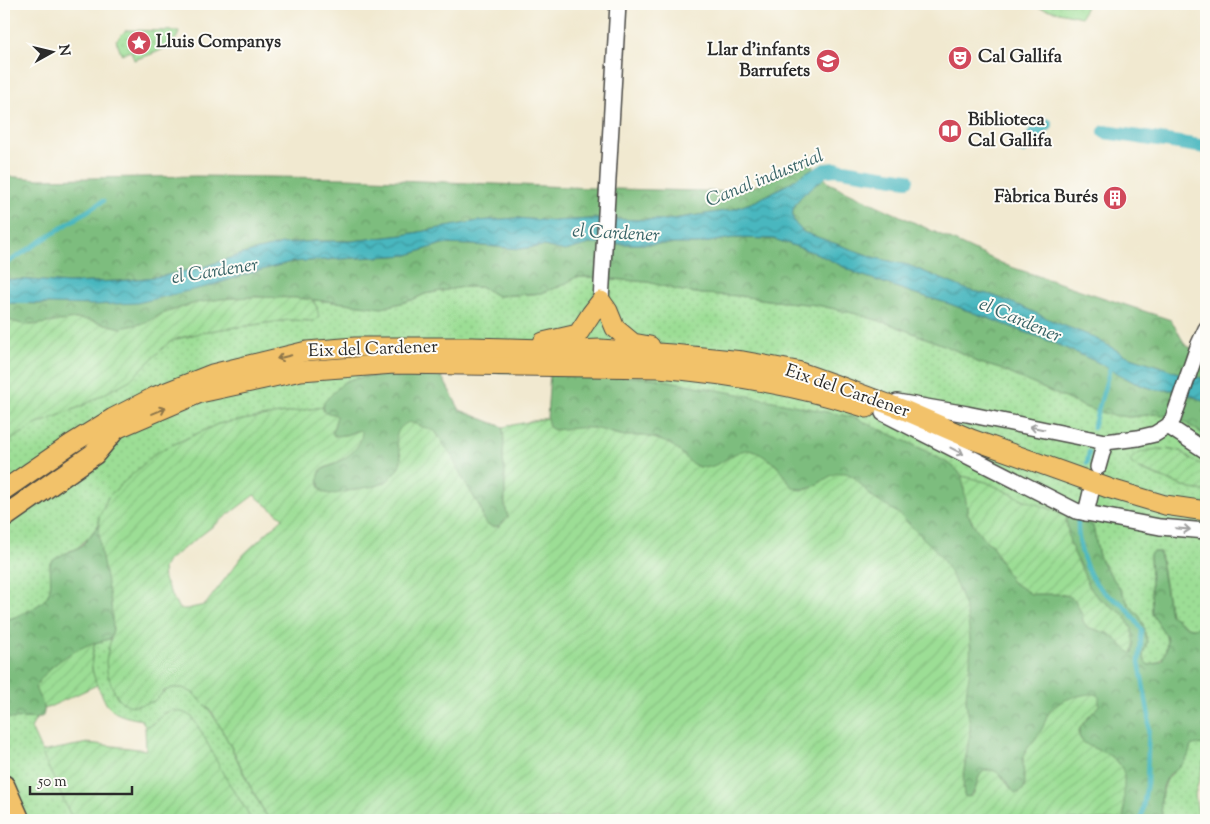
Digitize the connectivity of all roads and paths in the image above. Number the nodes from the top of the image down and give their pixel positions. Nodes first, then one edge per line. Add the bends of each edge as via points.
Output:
1 (618, 4) edge
2 (601, 304) junction
3 (1206, 329) edge
4 (507, 348) junction
5 (600, 349) junction
6 (690, 355) junction
7 (452, 364) junction
8 (729, 376) junction
9 (869, 397) junction
10 (883, 413) junction
11 (1171, 422) junction
12 (114, 430) junction
13 (971, 439) junction
14 (1105, 442) junction
15 (1206, 451) edge
16 (1098, 467) dead end
17 (4, 490) edge
18 (1091, 492) dead end
19 (4, 504) edge
20 (1206, 511) edge
21 (1086, 513) junction
22 (4, 517) edge
23 (1206, 531) edge
24 (4, 786) edge
25 (19, 820) edge

1 - 2 street
2 - 4 main road, Eix del Cardener via 578,334
2 - 5 main road via 608,326 606,340
2 - 6 main road, Eix del Cardener via 615,328 633,343
3 - 11 street
4 - 5 main road, Eix del Cardener
4 -> 17 main road, Eix del Cardener via 355,347 307,351 212,374 156,396 113,418
5 - 6 main road, Eix del Cardener
5 - 7 main road, Eix del Cardener via 587,357 494,356
5 - 8 main road, Eix del Cardener via 610,358 657,360 712,368
6 - 9 main road, Eix del Cardener via 797,371
7 - 8 main road, Eix del Cardener via 659,368
12 -> 7 main road, Eix del Cardener via 200,393 301,371 394,364
8 - 10 main road, Eix del Cardener via 779,384
9 - 13 main road, Eix del Cardener
14 -> 9 street
10 - 13 main road, Eix del Cardener
10 -> 21 street via 1076,511
11 - 14 street via 1154,434
11 - 15 street
12 - 19 main road, Eix del Cardener
12 - 22 highway via 94,454
13 - 20 main road, Eix del Cardener via 1111,490 1166,505
14 - 16 street
18 - 21 street
21 -> 23 street via 1160,527
24 - 25 highway

